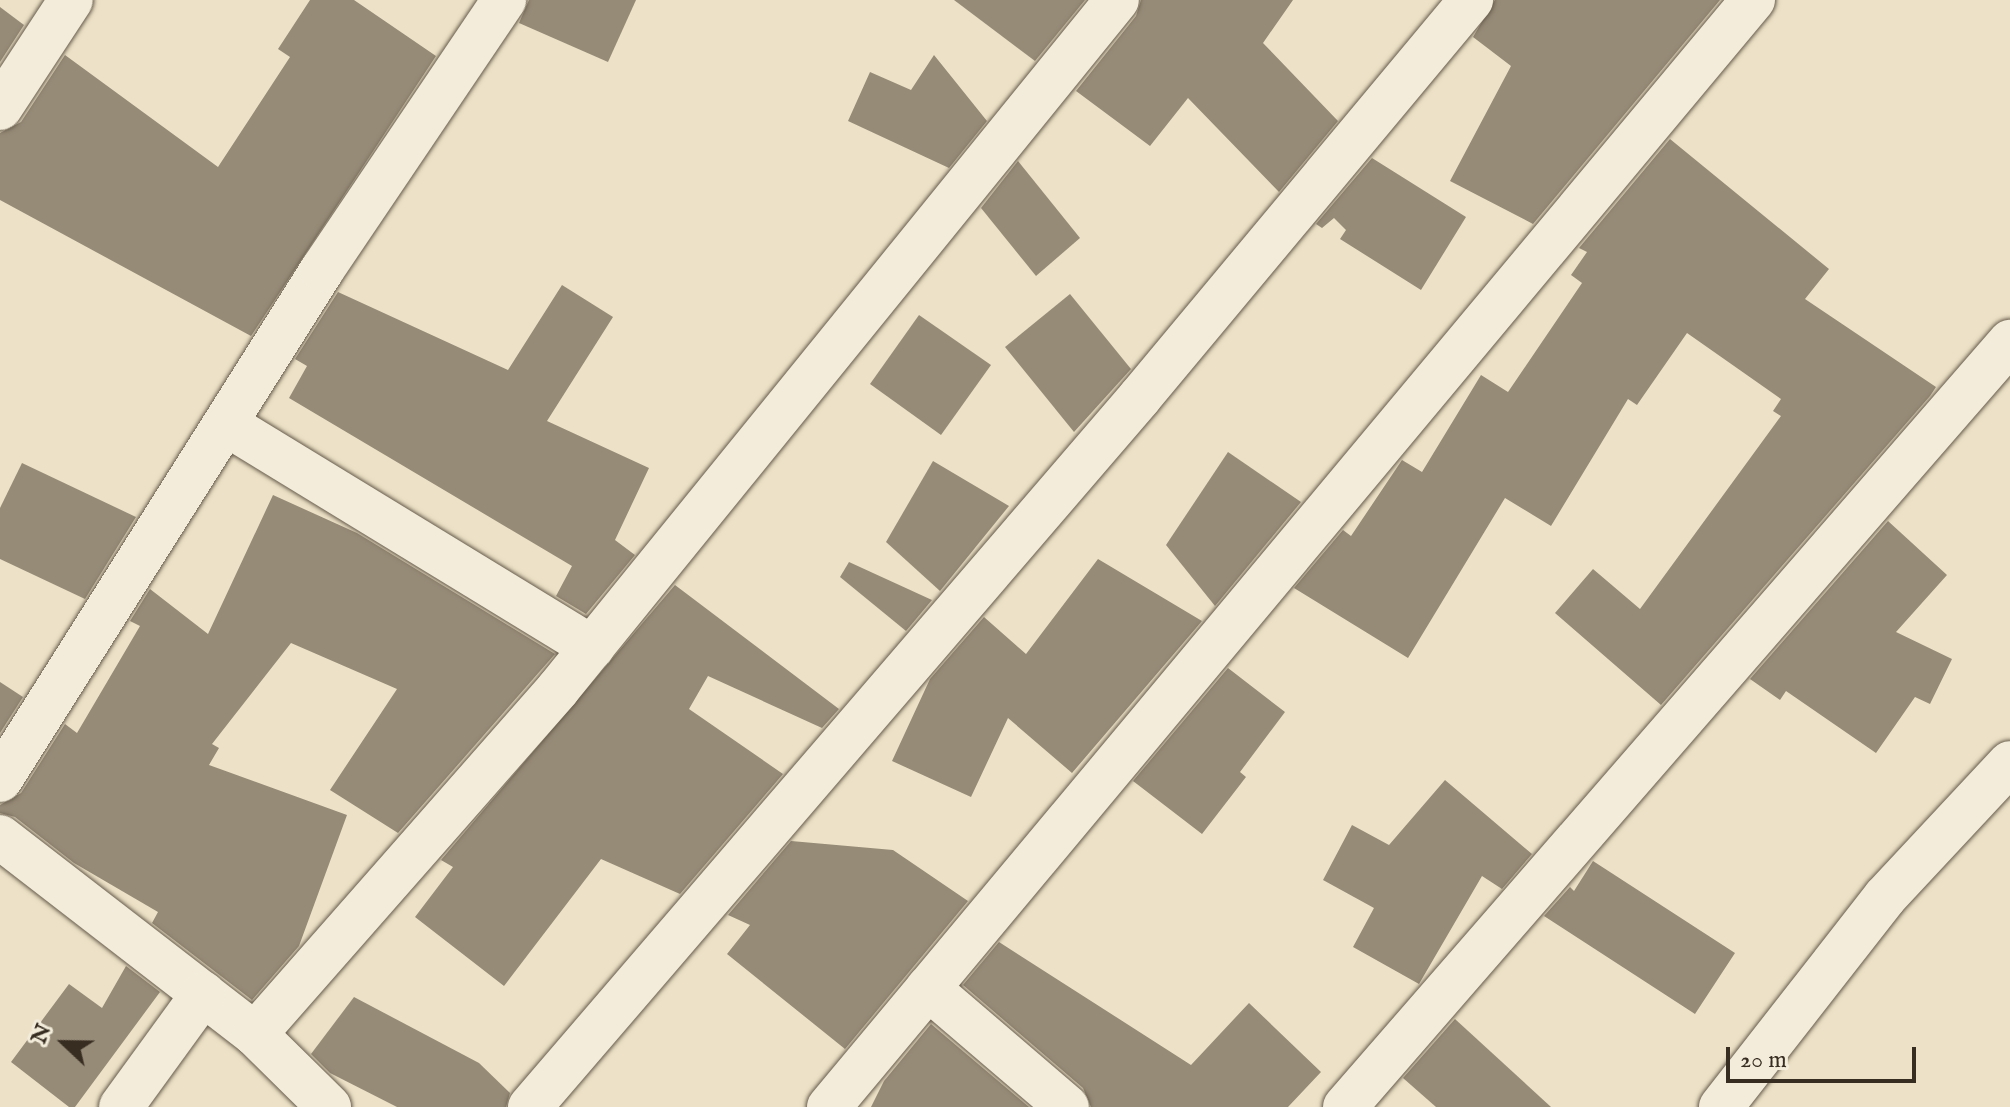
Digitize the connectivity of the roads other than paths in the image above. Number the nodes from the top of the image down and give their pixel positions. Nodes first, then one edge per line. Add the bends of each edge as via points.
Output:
1 (71, 0) edge
2 (504, 0) edge
3 (1117, 0) edge
4 (1471, 0) edge
5 (1753, 0) edge
6 (0, 108) edge
7 (2010, 342) edge
8 (226, 424) junction
9 (592, 647) junction
10 (2010, 763) edge
11 (0, 780) edge
12 (0, 837) edge
13 (928, 988) junction
14 (203, 994) junction
15 (255, 1034) junction
16 (121, 1107) edge
17 (329, 1107) edge
18 (530, 1107) edge
19 (829, 1107) edge
20 (1067, 1107) edge
21 (1345, 1107) edge
22 (1721, 1107) edge

1 - 6 street
2 - 8 street
3 - 9 street
4 - 18 street via 1140,397
5 - 13 street
7 - 21 street
8 - 9 street
8 - 11 street
9 - 15 street
10 - 22 street via 1885,897
12 - 14 street
13 - 19 street
13 - 20 street
14 - 15 street
14 - 16 street
15 - 17 street

